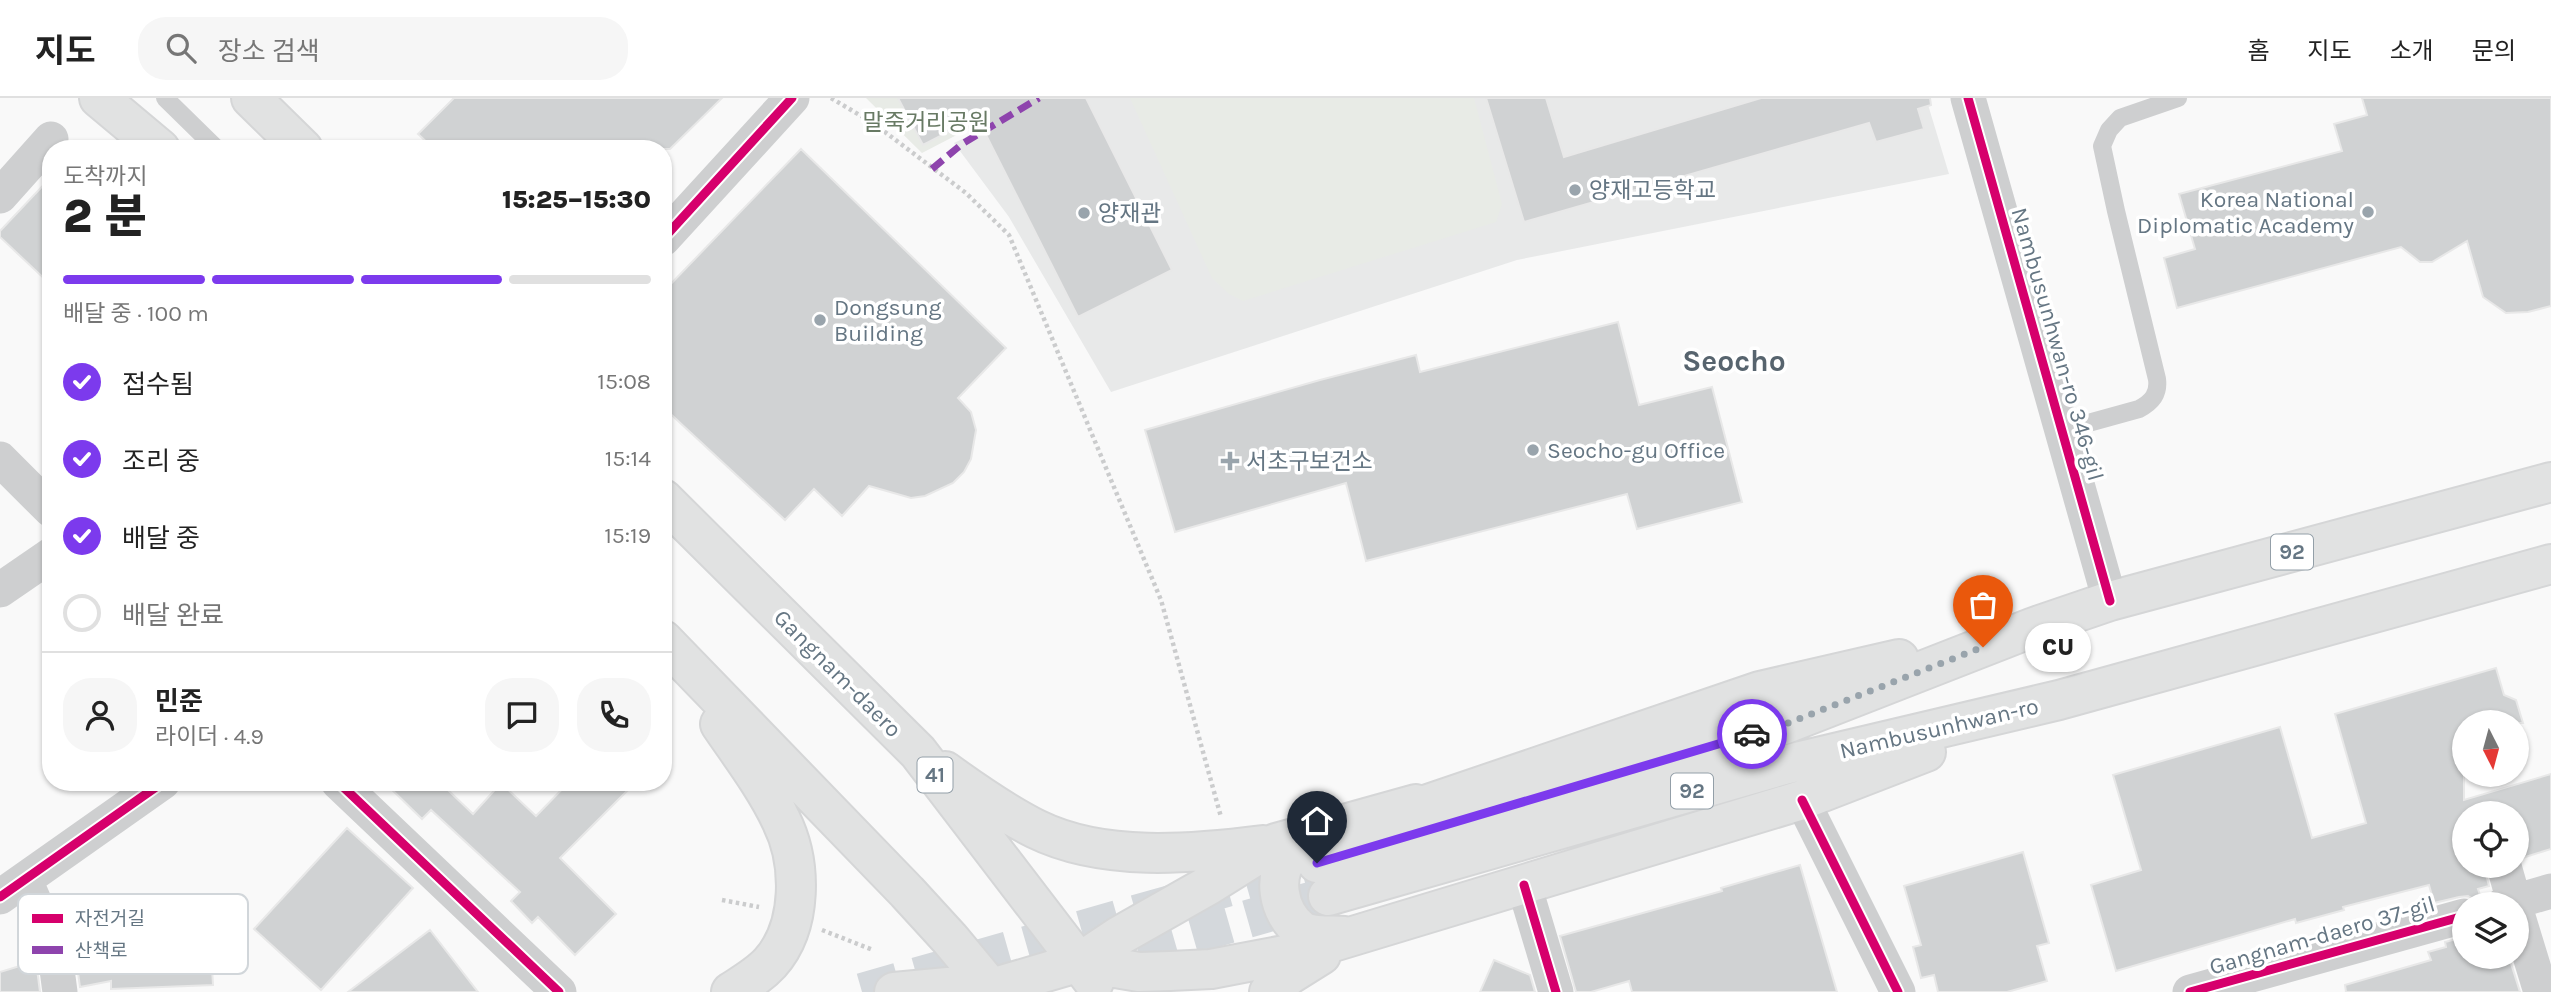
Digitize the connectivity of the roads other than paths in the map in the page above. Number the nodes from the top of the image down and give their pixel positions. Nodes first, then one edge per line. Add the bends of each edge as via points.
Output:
1 (99, 98) edge
2 (124, 98) edge
3 (165, 98) edge
4 (250, 98) edge
5 (792, 98) edge
6 (1968, 98) edge
7 (2178, 98) edge
8 (151, 140) edge
9 (155, 140) edge
10 (208, 140) edge
11 (294, 140) edge
12 (42, 149) edge
13 (0, 196) edge
14 (672, 229) edge
15 (2063, 430) junction
16 (0, 458) edge
17 (2551, 482) edge
18 (42, 501) edge
19 (672, 519) edge
20 (42, 561) edge
21 (2551, 564) edge
22 (0, 590) edge
23 (2110, 601) junction
24 (2034, 627) junction
25 (672, 649) edge
26 (672, 652) edge
27 (2059, 700) junction
28 (918, 752) junction
29 (150, 791) edge
30 (347, 791) edge
31 (1445, 796) junction
32 (1802, 800) junction
33 (1276, 844) junction
34 (1524, 885) junction
35 (12, 889) edge
36 (2551, 891) edge
37 (2529, 899) edge
38 (2452, 919) edge
39 (1354, 937) junction
40 (2529, 956) edge
41 (58, 974) edge
42 (1091, 977) edge
43 (987, 990) edge
44 (60, 992) edge
45 (559, 992) edge
46 (731, 992) edge
47 (894, 992) edge
48 (1269, 992) edge
49 (1556, 992) edge
50 (1898, 992) edge
51 (2190, 992) edge
52 (2541, 992) edge

1 - 8 main road
2 - 9 lane
3 - 10 lane
4 - 11 main road
5 - 14 street
6 - 15 street, Nambusunhwan-ro 346-gil
7 - 15 lane via 2120,118 2102,146 2157,393 2139,409
12 - 13 street
15 - 23 street, Nambusunhwan-ro 346-gil
16 - 18 street
17 - 23 main road, Nambusunhwan-ro / 92
19 - 28 main road, Gangnam-daero / 41 via 770,605
20 - 22 street
21 - 27 main road, Nambusunhwan-ro / 92
23 - 24 main road, Nambusunhwan-ro / 92
24 - 27 main road, Nambusunhwan-ro / 92 via 1778,727 1322,879
24 - 31 main road via 1760,691
25 - 43 main road via 907,892 950,939
26 - 46 main road via 766,792 790,843 795,895 785,942 755,977
27 - 32 main road
28 - 33 main road via 1038,830 1084,844 1171,853
28 - 42 main road, Gangnam-daero / 41
29 - 35 street
30 - 45 street
31 - 33 main road
31 - 39 main road via 1294,852 1283,865 1281,902 1290,919 1303,932
32 - 34 main road
32 - 50 street
33 - 42 main road via 1119,936
34 - 39 main road
34 - 49 street
36 - 37 street
38 - 51 street, Gangnam-daero 37-gil
39 - 42 main road via 1211,969
39 - 48 main road via 1308,961
40 - 52 street
41 - 44 street
42 - 43 main road
43 - 47 main road via 948,987

